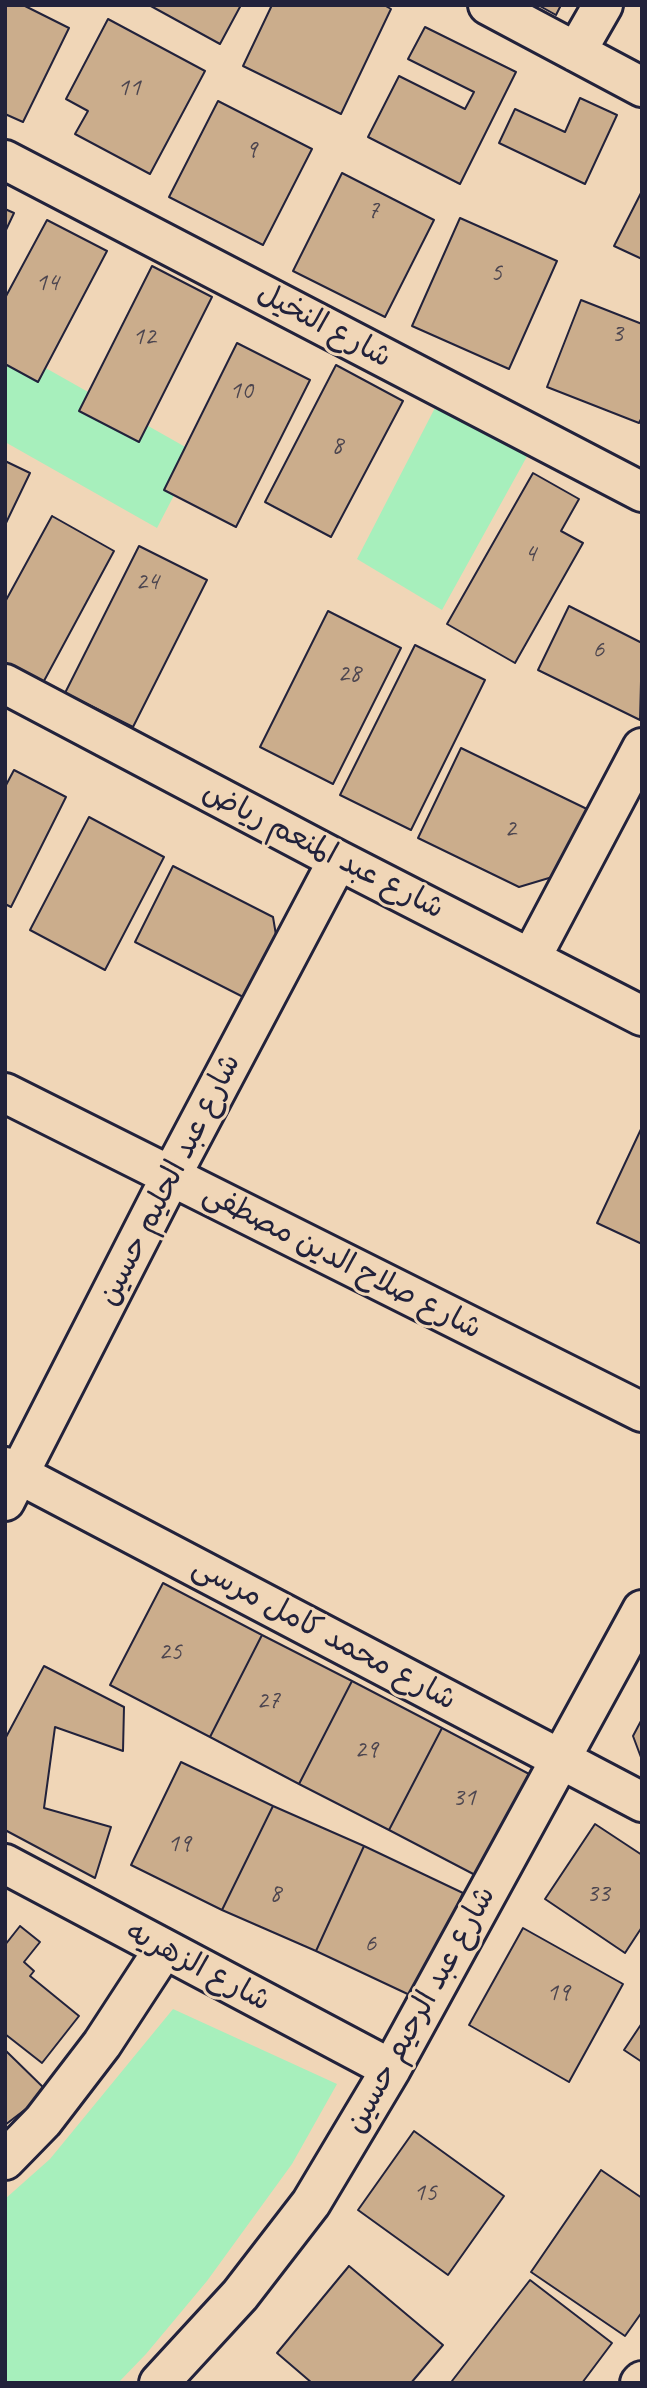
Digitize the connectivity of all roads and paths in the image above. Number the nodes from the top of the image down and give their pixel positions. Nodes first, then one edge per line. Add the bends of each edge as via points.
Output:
1 (488, 5) edge
2 (603, 5) edge
3 (576, 52) junction
4 (641, 84) edge
5 (5, 160) edge
6 (642, 492) edge
7 (5, 684) edge
8 (642, 748) edge
9 (338, 860) junction
10 (531, 958) junction
11 (642, 1016) edge
12 (5, 1093) edge
13 (171, 1176) junction
14 (642, 1412) edge
15 (10, 1481) edge
16 (642, 1610) edge
17 (560, 1758) junction
18 (642, 1802) edge
19 (5, 1864) edge
20 (164, 1949) junction
21 (391, 2069) junction
22 (5, 2160) edge
23 (159, 2383) edge

1 - 3 street
2 - 3 street
3 - 4 street
5 - 6 street, شارع النخيل
7 - 9 street, شارع عبد المنعم رياض
8 - 10 street
9 - 10 street, شارع عبد المنعم رياض
9 - 13 street, شارع عبد الحليم حسين
10 - 11 street, شارع عبد المنعم رياض
12 - 13 street, شارع صلاح الدين مصطفى
13 - 14 street, شارع صلاح الدين مصطفى
13 - 15 street, شارع عبد الحليم حسين
15 - 17 street, شارع محمد كامل مرسى
16 - 17 street, شارع عبد الرحيم حسين
17 - 18 street, شارع محمد كامل مرسى
17 - 21 street, شارع عبد الرحيم حسين
19 - 20 street, شارع الزهريه
20 - 21 street, شارع الزهريه
20 - 22 street via 102,2044 43,2121
21 - 23 street, شارع عبد الرحيم حسين via 311,2203 240,2295

